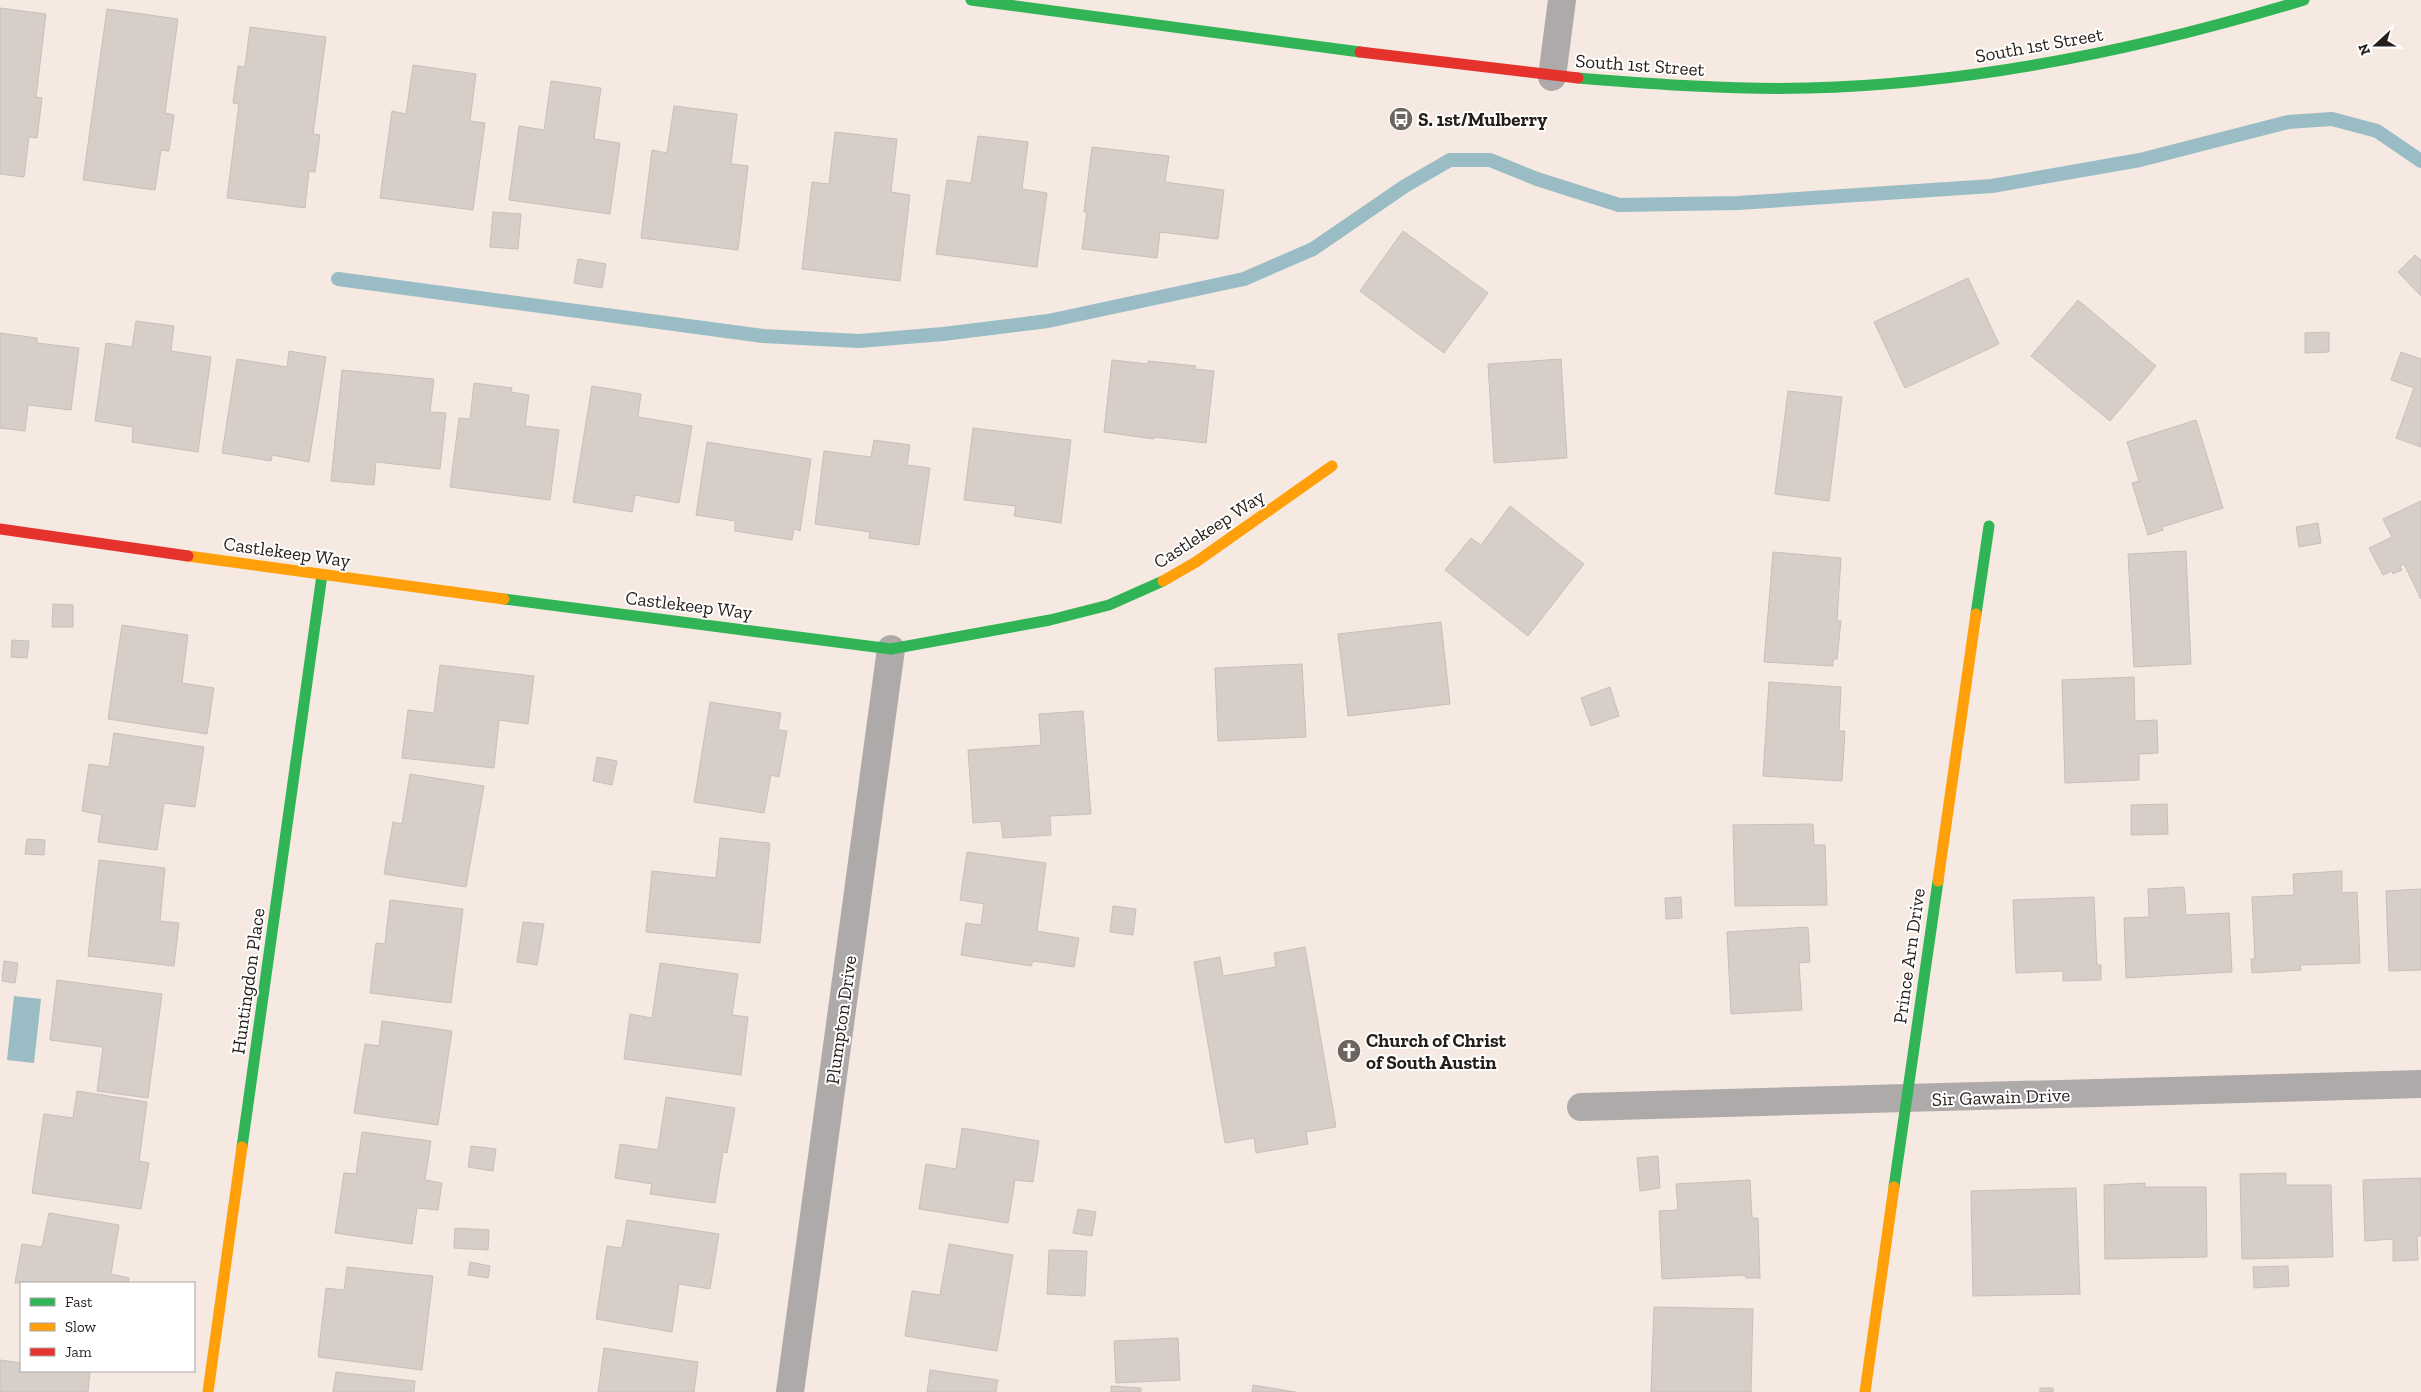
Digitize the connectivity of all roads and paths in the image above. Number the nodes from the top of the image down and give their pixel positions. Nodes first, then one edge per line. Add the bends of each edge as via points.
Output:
1 (971, 0) edge
2 (1562, 0) edge
3 (2304, 0) edge
4 (1552, 76) junction
5 (1332, 466) dead end
6 (1989, 526) dead end
7 (0, 529) edge
8 (322, 575) junction
9 (891, 649) junction
10 (2421, 1084) edge
11 (1906, 1100) junction
12 (1581, 1108) dead end
13 (208, 1392) edge
14 (790, 1392) edge
15 (1865, 1392) edge

1 - 4 street, South 1st Street
2 - 4 street
3 - 4 street, South 1st Street via 2233,23 2150,43 1979,74 1793,88 1694,86
5 - 9 street, Castlekeep Way via 1196,562 1149,588 1109,604 1050,620
6 - 11 street, Prince Arn Drive
7 - 8 street, Castlekeep Way
8 - 9 street, Castlekeep Way
8 - 13 street, Huntingdon Place
9 - 14 street, Plumpton Drive
10 - 11 street, Sir Gawain Drive
11 - 12 street, Sir Gawain Drive
11 - 15 street, Prince Arn Drive

